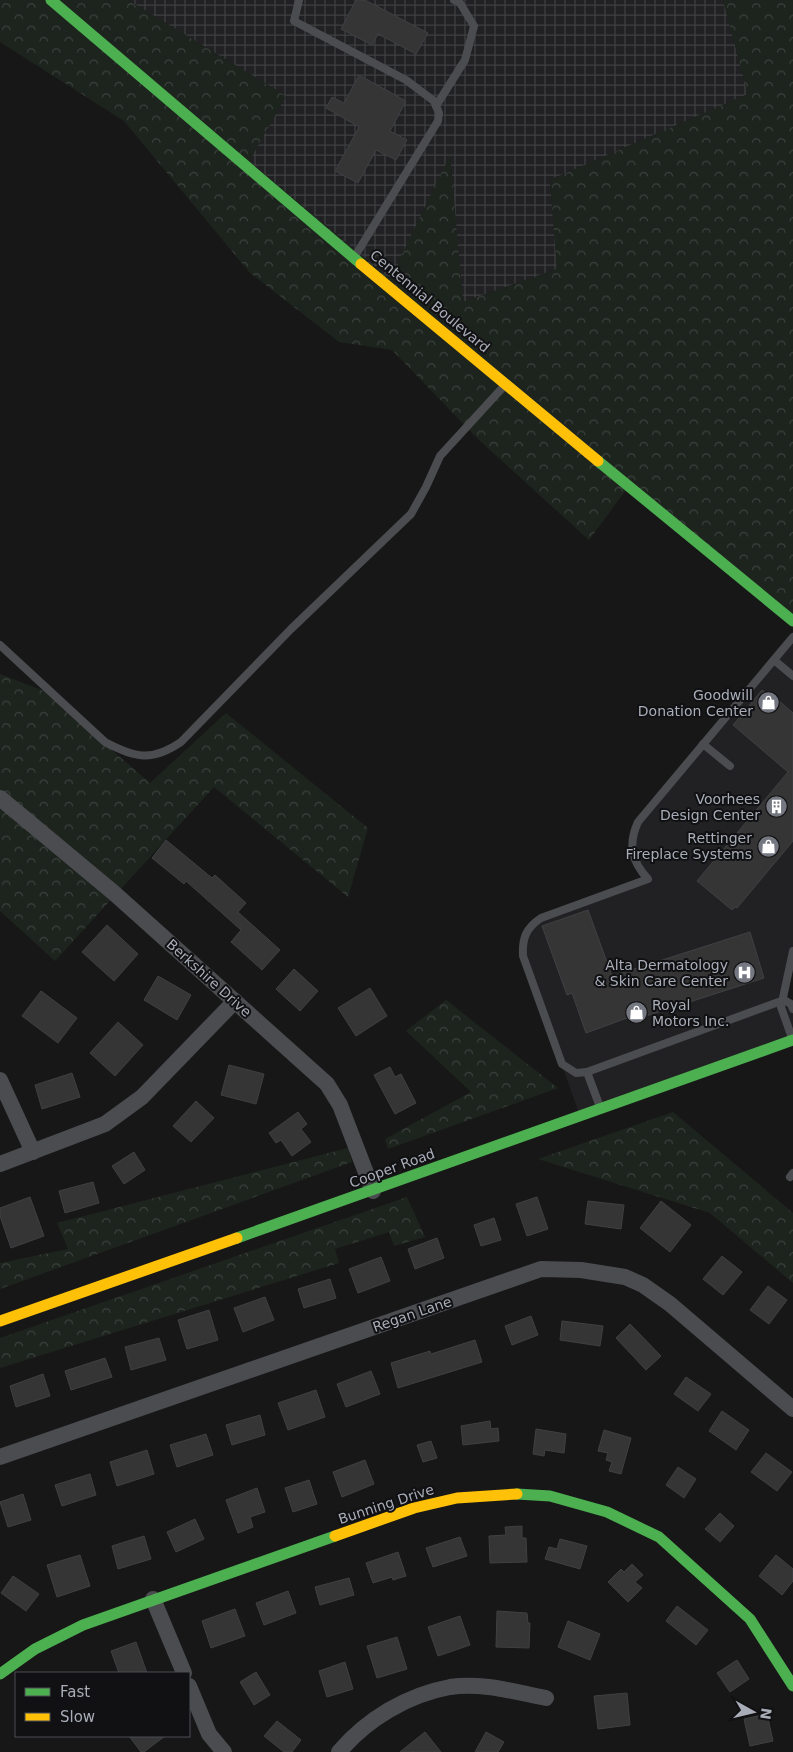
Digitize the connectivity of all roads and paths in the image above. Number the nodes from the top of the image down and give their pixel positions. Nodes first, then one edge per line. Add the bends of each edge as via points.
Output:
1 (51, 0) edge
2 (299, 0) edge
3 (454, 0) edge
4 (436, 106) junction
5 (354, 257) junction
6 (506, 384) junction
7 (793, 621) edge
8 (793, 637) edge
9 (0, 645) edge
10 (774, 660) junction
11 (793, 676) edge
12 (704, 744) junction
13 (730, 766) dead end
14 (0, 798) edge
15 (793, 951) edge
16 (784, 1000) junction
17 (235, 1001) junction
18 (793, 1009) edge
19 (793, 1040) edge
20 (587, 1072) junction
21 (0, 1080) edge
22 (600, 1108) junction
23 (33, 1152) junction
24 (0, 1164) edge
25 (373, 1191) junction
26 (0, 1321) edge
27 (793, 1409) edge
28 (0, 1456) edge
29 (153, 1599) junction
30 (1, 1672) edge
31 (184, 1672) edge
32 (793, 1686) edge
33 (190, 1688) edge
34 (546, 1698) dead end
35 (224, 1752) edge
36 (339, 1752) edge

1 - 5 street, Centennial Boulevard
2 - 4 lane via 294,21 406,80
3 - 4 lane via 460,3 474,26 465,60
4 - 5 lane via 438,121
5 - 6 street, Centennial Boulevard
6 - 7 street, Centennial Boulevard
6 - 9 lane via 440,456 411,514 291,629 181,742 166,753 142,756 124,752 106,742
8 - 10 lane
10 - 11 lane
10 - 12 lane
12 - 13 lane
12 - 20 lane via 638,822 633,834 633,859 648,879 541,918 525,934 523,956 562,1064 576,1073
14 - 17 street, Berkshire Drive via 114,893
15 - 16 lane
16 - 18 lane
16 - 19 lane via 781,1007
16 - 20 lane
17 - 23 street via 142,1097 105,1124
17 - 25 street, Berkshire Drive via 327,1084 340,1105
19 - 22 street, Cooper Road
20 - 22 lane
21 - 23 street
22 - 25 street, Cooper Road
23 - 24 street
25 - 26 street, Cooper Road
27 - 28 street, Regan Lane via 643,1284 625,1276 540,1269
29 - 30 street, Bunning Drive via 75,1629 35,1649
29 - 31 street
29 - 32 street, Bunning Drive via 414,1508 457,1498 503,1494 550,1496 607,1512 659,1537 750,1619
33 - 35 street via 209,1734
34 - 36 street via 493,1688 450,1687 412,1698 388,1710 366,1724

